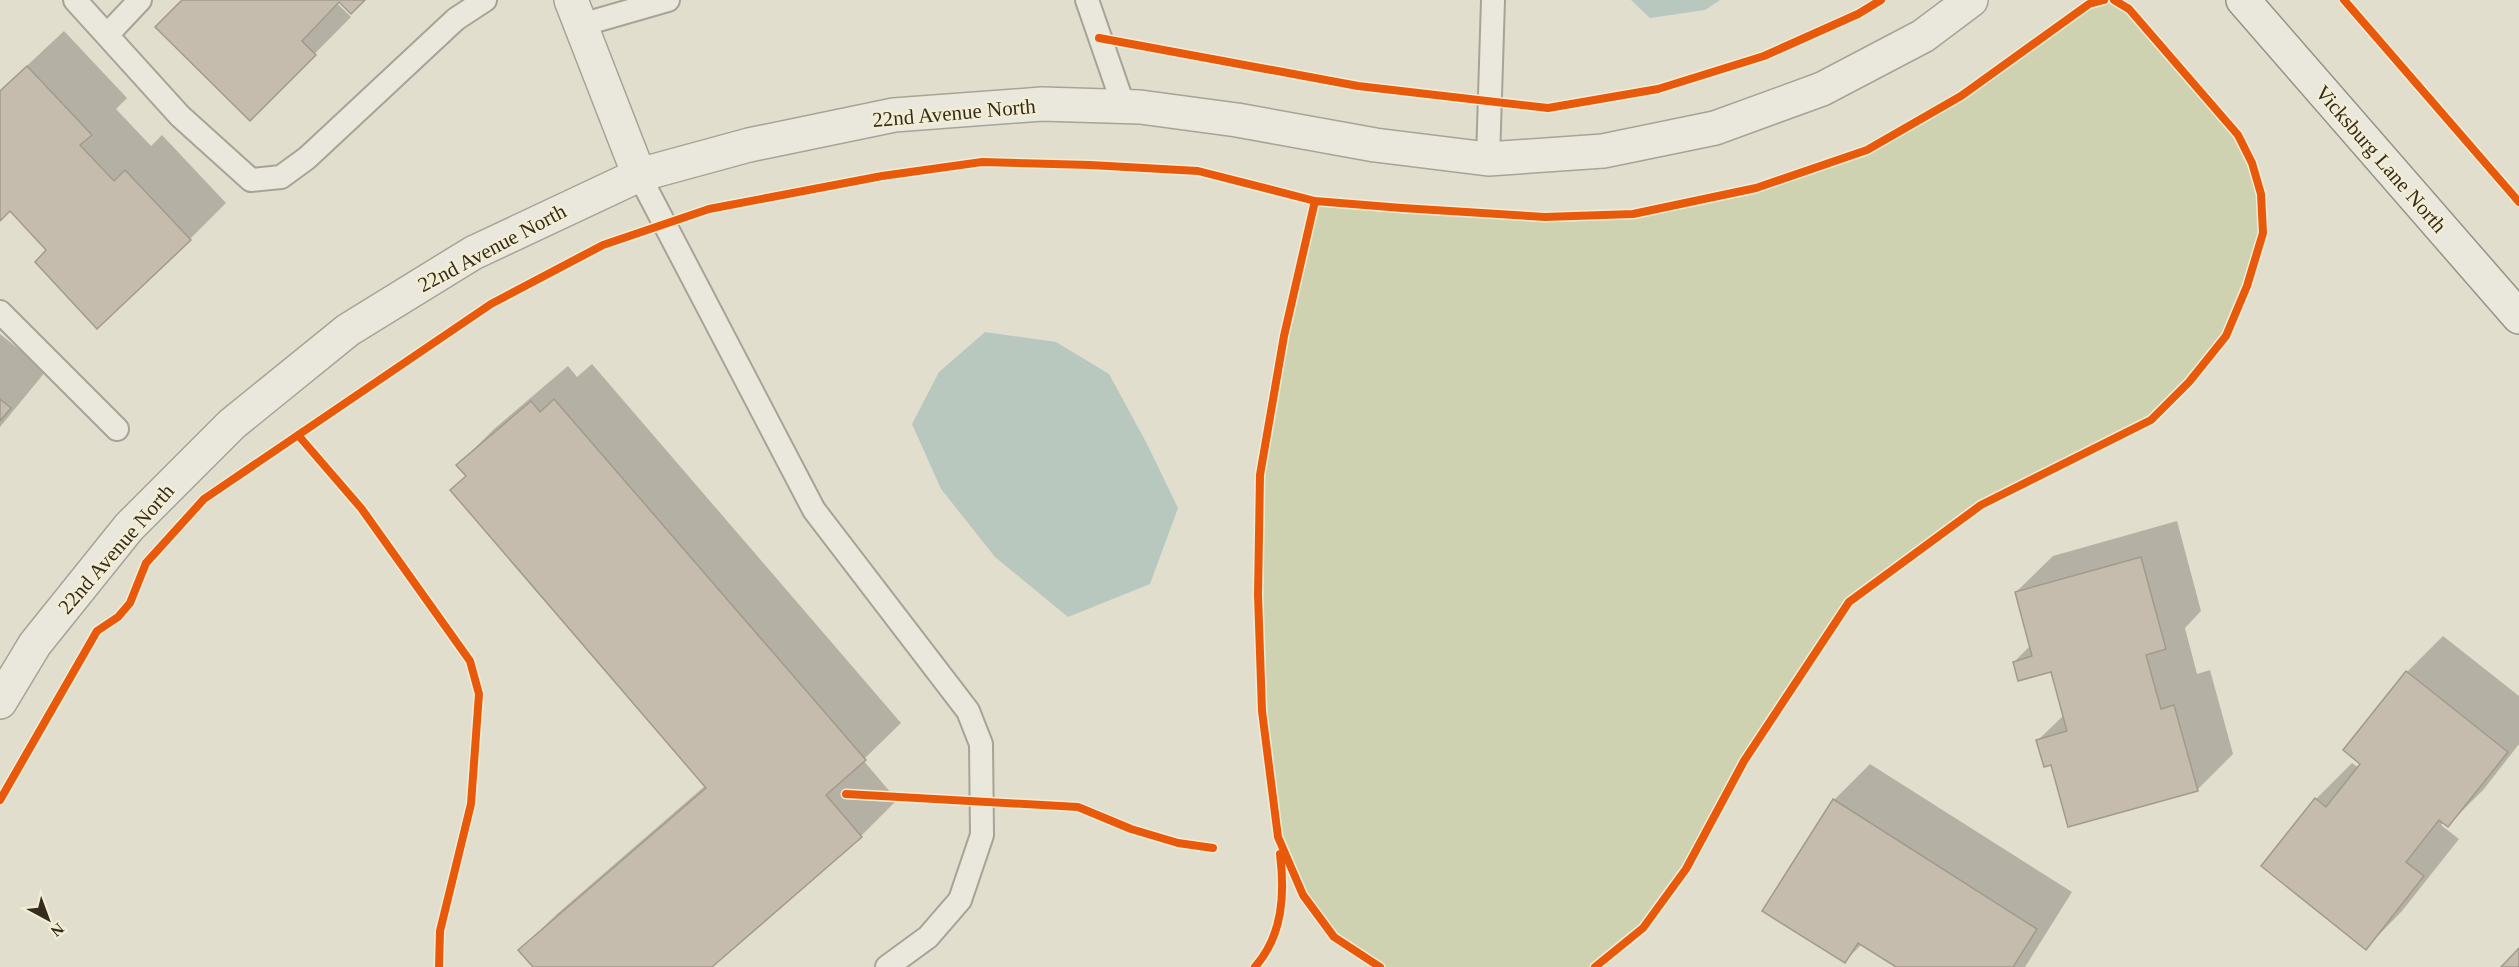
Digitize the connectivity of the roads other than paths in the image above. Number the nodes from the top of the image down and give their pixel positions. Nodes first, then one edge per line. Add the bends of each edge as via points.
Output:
1 (75, 0) edge
2 (140, 0) edge
3 (485, 0) edge
4 (668, 0) edge
5 (1087, 0) edge
6 (1493, 0) edge
7 (1971, 0) edge
8 (2243, 0) edge
9 (576, 13) edge
10 (106, 35) junction
11 (1124, 107) junction
12 (1488, 159) junction
13 (639, 175) junction
14 (0, 312) edge
15 (2519, 317) edge
16 (117, 429) dead end
17 (0, 702) edge
18 (887, 967) edge

1 - 10 lane
2 - 10 lane
3 - 10 lane via 456,19 307,158 281,177 251,180 180,116
4 - 9 lane
5 - 11 lane
6 - 12 lane
7 - 12 street, 22nd Avenue North via 1923,36 1822,88 1715,128 1603,151
8 - 15 street, Vicksburg Lane North
9 - 13 street
11 - 12 street, 22nd Avenue North via 1237,120 1375,145
11 - 13 street, 22nd Avenue North via 1042,104 894,115 749,145
13 - 17 street, 22nd Avenue North via 473,253 348,330 232,424 129,527 35,644
13 - 18 lane via 814,510 968,711 981,744 982,835 960,900 928,937
14 - 16 lane

